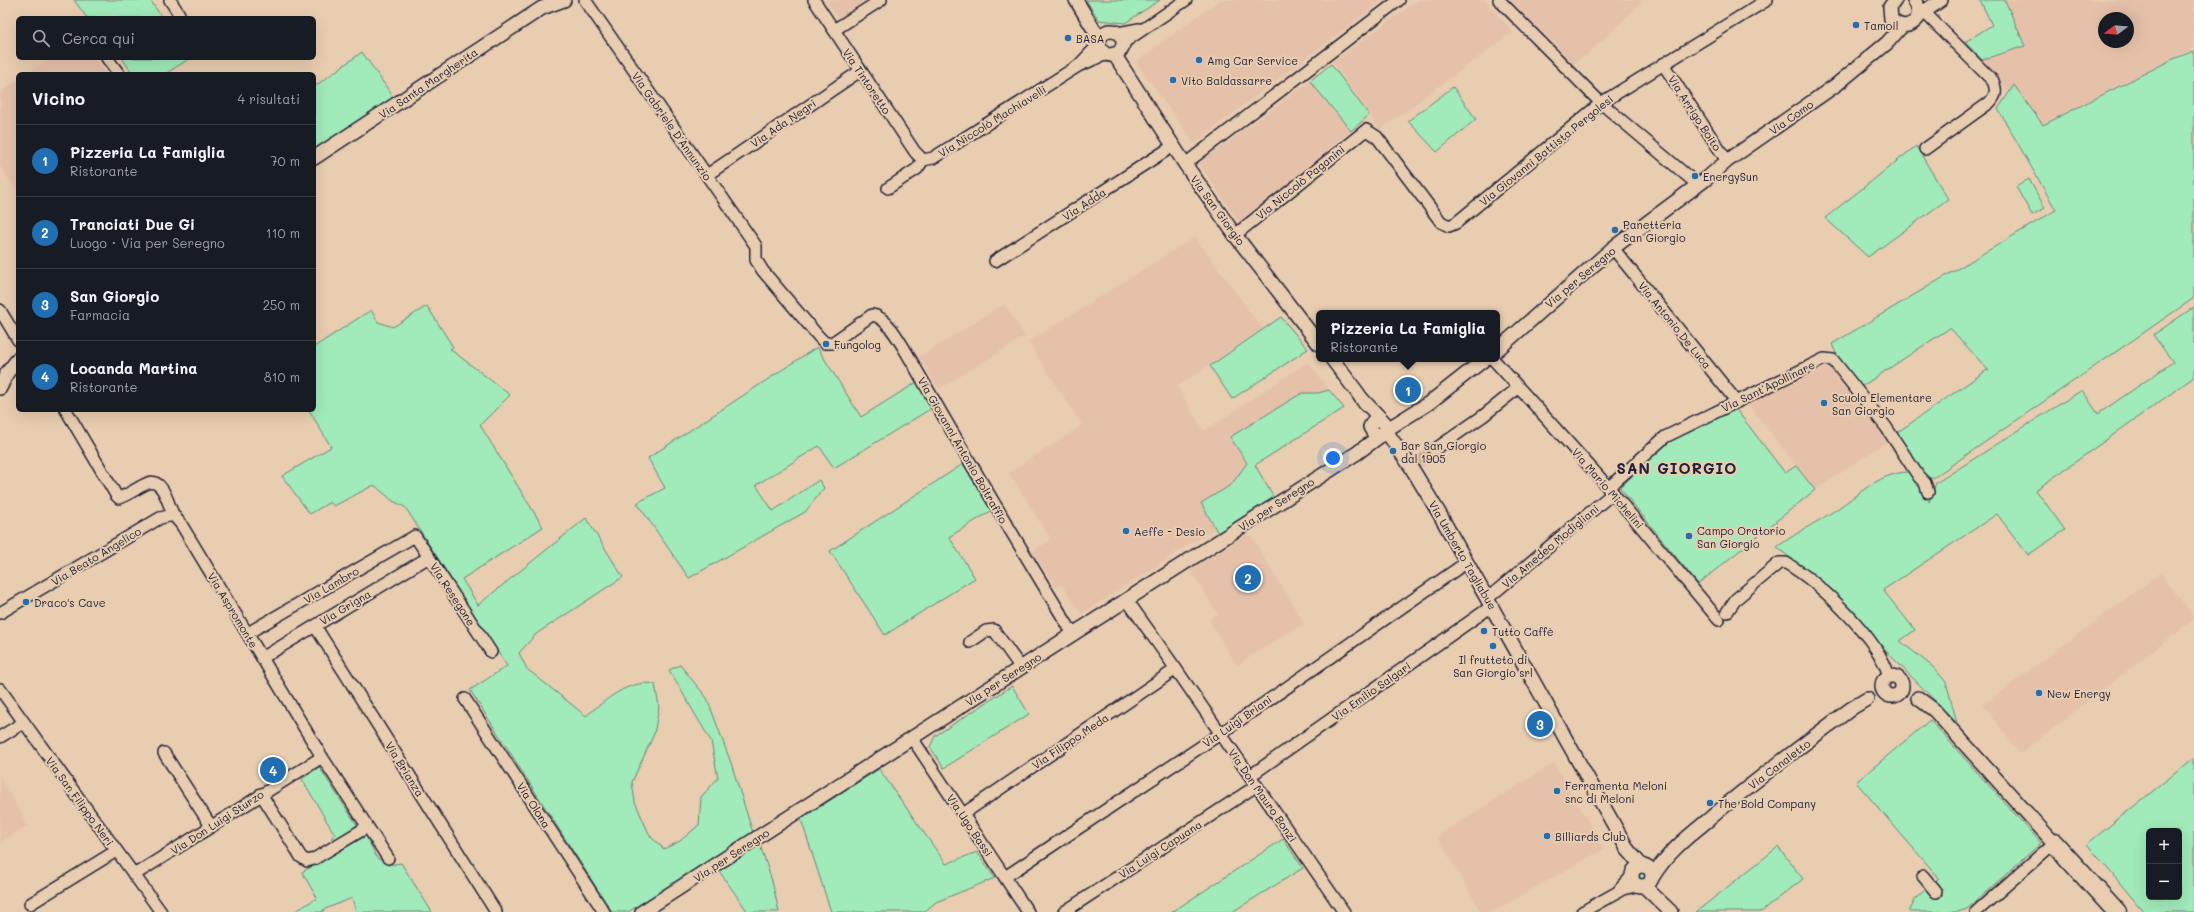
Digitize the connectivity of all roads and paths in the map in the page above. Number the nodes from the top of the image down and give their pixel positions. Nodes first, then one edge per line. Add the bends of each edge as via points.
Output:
1 (170, 0) edge
2 (564, 0) edge
3 (573, 0) edge
4 (814, 0) edge
5 (881, 0) edge
6 (1076, 0) edge
7 (1186, 0) edge
8 (1399, 0) edge
9 (1499, 0) edge
10 (1767, 0) edge
11 (1941, 0) edge
12 (584, 2) edge
13 (545, 4) edge
14 (1752, 4) edge
15 (1919, 8) edge
16 (1893, 11) edge
17 (179, 14) dead end
18 (834, 30) junction
19 (1111, 44) junction
20 (108, 60) edge
21 (1663, 64) junction
22 (860, 71) junction
23 (117, 72) edge
24 (1601, 103) junction
25 (1366, 130) joint
26 (1173, 146) junction
27 (1925, 149) dead end
28 (316, 157) edge
29 (923, 160) junction
30 (1727, 161) junction
31 (1185, 164) junction
32 (707, 175) junction
33 (1702, 182) junction
34 (888, 188) dead end
35 (1235, 235) junction
36 (1613, 248) junction
37 (995, 262) dead end
38 (0, 310) edge
39 (16, 337) edge
40 (1316, 340) edge
41 (832, 343) joint
42 (1500, 347) edge
43 (16, 362) edge
44 (1334, 362) edge
45 (1481, 362) edge
46 (1496, 362) edge
47 (0, 388) edge
48 (1518, 388) junction
49 (1737, 402) junction
50 (67, 412) edge
51 (1381, 428) junction
52 (1434, 450) tunnel mouth
53 (1611, 490) junction
54 (1928, 492) dead end
55 (174, 515) junction
56 (415, 536) joint
57 (428, 557) junction
58 (1467, 562) junction
59 (1127, 600) junction
60 (1490, 602) junction
61 (0, 613) edge
62 (315, 626) junction
63 (248, 633) junction
64 (1073, 634) junction
65 (970, 642) dead end
66 (491, 652) dead end
67 (262, 658) junction
68 (1021, 668) junction
69 (1176, 669) junction
70 (1890, 680) junction
71 (0, 689) edge
72 (1892, 696) junction
73 (1918, 698) junction
74 (465, 699) dead end
75 (1867, 699) junction
76 (23, 723) junction
77 (1220, 734) junction
78 (0, 737) edge
79 (912, 738) junction
80 (164, 753) dead end
81 (322, 756) junction
82 (1250, 776) junction
83 (1256, 786) junction
84 (261, 794) junction
85 (963, 814) junction
86 (211, 826) junction
87 (367, 827) junction
88 (2054, 843) junction
89 (116, 851) junction
90 (388, 858) dead end
91 (134, 875) junction
92 (1642, 876) junction
93 (1923, 876) dead end
94 (1005, 877) junction
95 (1936, 892) dead end
96 (30, 904) dead end
97 (161, 912) edge
98 (496, 912) edge
99 (604, 912) edge
100 (642, 912) edge
101 (1028, 912) edge
102 (1064, 912) edge
103 (1344, 912) edge
104 (1582, 912) edge
105 (1671, 912) edge
106 (1976, 912) edge
107 (2116, 912) edge

1 - 17 street
2 - 3 street, Via Santa Margherita
2 - 13 street, Via Santa Margherita
4 - 18 street, Via Tintoretto
5 - 18 street
6 - 19 street, Via San Giorgio
7 - 19 street, Via Niccolò Machiavelli via 1144,28
8 - 31 street
9 - 24 street
10 - 14 street, Via Giovanni Battista Pergolesi
11 - 15 street
12 - 32 street, Via Gabriele D'Annunzio
13 - 28 street, Via Santa Margherita
14 - 21 street, Via Giovanni Battista Pergolesi
15 - 16 street via 1911,24
15 - 27 street via 1993,82 1996,93 1983,108
16 - 30 street, Via Como via 1875,52 1831,88
18 - 22 street, Via Tintoretto
19 - 26 street, Via San Giorgio via 1124,72
19 - 29 street, Via Niccolò Machiavelli via 933,158
20 - 23 street
21 - 24 street, Via Giovanni Battista Pergolesi
21 - 30 street, Via Arrigo Boito
22 - 29 street, Via Tintoretto
22 - 32 street, Via Ada Negri
24 - 25 street, Via Giovanni Battista Pergolesi via 1456,223 1449,226 1441,222 1377,137
24 - 33 street
25 - 35 street, Via Niccolò Paganini
26 - 31 street, Via San Giorgio
26 - 37 street, Via Adda
29 - 34 street, Via Niccolò Machiavelli via 917,169
30 - 33 street, Via Como
31 - 35 street, Via San Giorgio
32 - 41 street, Via Gabriele D'Annunzio via 756,246 756,260 763,271 818,337 825,343
33 - 36 street, Via per Seregno
35 - 40 street, Via San Giorgio
36 - 42 street, Via per Seregno
36 - 49 street, Via Antonio De Luca
38 - 39 street
41 - 64 street, Via Giovanni Antonio Boltraffio via 872,315 884,319
43 - 47 street
44 - 51 street
45 - 51 street, Via per Seregno via 1429,403 1401,420
46 - 48 street, Via Mario Michelini
48 - 52 street
48 - 53 street, Via Mario Michelini
49 - 53 street, Via Sant'Apollinare via 1665,437
49 - 54 street, Via Sant'Apollinare via 1824,359 1833,360 1890,433 1925,483
50 - 55 street, Via Aspromonte via 119,498 154,482 160,486
51 - 58 street, Via Umberto Tagliabue via 1415,464
51 - 59 street, Via per Seregno via 1365,447
53 - 60 street, Via Amedeo Modigliani
53 - 70 street, Via Mario Michelini via 1723,616 1736,599 1779,563 1786,563 1849,617 1884,661
55 - 61 street, Via Beato Angelico via 160,518
55 - 63 street, Via Aspromonte
56 - 57 street, Via Resegone
56 - 63 street, Via Lambro
57 - 62 street, Via Grigna
57 - 66 street, Via Resegone
58 - 60 street, Via Umberto Tagliabue
58 - 77 street, Via Luigi Briani
59 - 64 street, Via per Seregno
59 - 69 street, Via Don Mauro Bonzi
60 - 82 street, Via Emilio Salgari
60 - 92 street, Via Umberto Tagliabue
62 - 67 street, Via Grigna
62 - 98 street, Via Brianza
63 - 67 street, Via Aspromonte
64 - 68 street, Via per Seregno
65 - 68 street via 986,631 994,630
67 - 81 street, Via Aspromonte
68 - 79 street, Via per Seregno
69 - 77 street, Via Don Mauro Bonzi
69 - 85 street, Via Filippo Meda
70 - 72 street via 1883,690
70 - 72 street via 1901,689
70 - 73 street
70 - 75 street, Via Canaletto
71 - 76 street, Via San Filippo Neri
72 - 73 street, Via Canaletto
72 - 75 street, Via Canaletto
73 - 88 street via 1934,710
74 - 99 street, Via Olona
75 - 92 street, Via Canaletto via 1728,803 1675,848 1662,863
76 - 78 street
76 - 89 street, Via San Filippo Neri
77 - 82 street, Via Don Mauro Bonzi
77 - 94 street, Via Luigi Briani
79 - 85 street, Via Ugo Bassi
79 - 100 street, Via per Seregno
80 - 86 street
81 - 84 street, Via Don Luigi Sturzo
81 - 87 street, Via Aspromonte
82 - 83 street, Via Don Mauro Bonzi
83 - 102 street, Via Luigi Capuana
83 - 103 street, Via Don Mauro Bonzi
84 - 86 street, Via Don Luigi Sturzo
84 - 87 street via 301,857 307,861
85 - 94 street, Via Ugo Bassi
86 - 91 street, Via Don Luigi Sturzo
87 - 90 street, Via Aspromonte
88 - 106 street
88 - 107 highway
89 - 91 street, Via San Filippo Neri
89 - 96 street
91 - 97 street, Via San Filippo Neri
92 - 104 street
92 - 105 street, Via Umberto Tagliabue
93 - 95 street
94 - 101 street, Via Ugo Bassi

